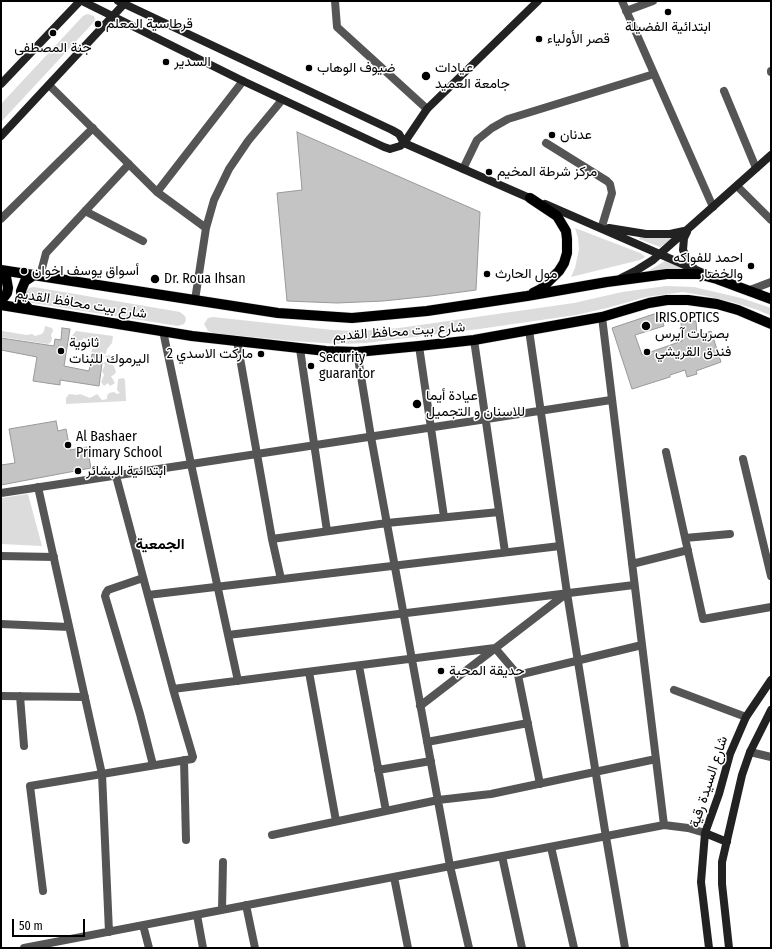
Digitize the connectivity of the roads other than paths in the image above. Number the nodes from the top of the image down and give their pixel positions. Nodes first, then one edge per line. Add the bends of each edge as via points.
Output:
1 (81, 1) edge
2 (335, 1) edge
3 (538, 1) edge
4 (622, 1) edge
5 (653, 1) edge
6 (121, 3) edge
7 (643, 3) edge
8 (626, 11) junction
9 (112, 17) junction
10 (654, 74) junction
11 (243, 81) junction
12 (1, 84) edge
13 (49, 85) junction
14 (724, 91) dead end
15 (282, 100) junction
16 (427, 109) junction
17 (93, 128) junction
18 (1, 136) edge
19 (404, 143) junction
20 (546, 143) dead end
21 (771, 155) edge
22 (129, 164) junction
23 (756, 168) junction
24 (464, 169) junction
25 (737, 186) junction
26 (157, 192) junction
27 (530, 198) junction
28 (713, 207) junction
29 (85, 211) junction
30 (1, 219) edge
31 (771, 220) edge
32 (589, 223) junction
33 (602, 226) junction
34 (206, 228) junction
35 (690, 228) junction
36 (142, 241) dead end
37 (660, 254) junction
38 (696, 270) junction
39 (1, 271) edge
40 (37, 276) junction
41 (717, 279) junction
42 (607, 282) junction
43 (771, 282) edge
44 (750, 290) junction
45 (527, 296) junction
46 (771, 299) edge
47 (195, 300) junction
48 (1, 301) edge
49 (1, 305) edge
50 (29, 309) junction
51 (602, 317) junction
52 (771, 324) edge
53 (529, 330) junction
54 (163, 331) junction
55 (474, 340) junction
56 (237, 342) junction
57 (419, 346) junction
58 (300, 349) junction
59 (357, 352) junction
60 (611, 400) junction
61 (540, 411) junction
62 (485, 419) junction
63 (430, 428) junction
64 (371, 436) junction
65 (314, 445) junction
66 (666, 452) dead end
67 (256, 454) junction
68 (744, 459) dead end
69 (191, 464) junction
70 (116, 476) junction
71 (38, 487) junction
72 (1, 493) edge
73 (499, 512) junction
74 (444, 517) junction
75 (387, 523) junction
76 (327, 531) junction
77 (730, 534) dead end
78 (685, 538) junction
79 (272, 539) junction
80 (560, 546) junction
81 (688, 550) junction
82 (505, 552) junction
83 (1, 556) edge
84 (54, 557) junction
85 (632, 564) junction
86 (395, 565) junction
87 (771, 576) edge
88 (143, 578) junction
89 (281, 579) junction
90 (634, 584) junction
91 (218, 586) junction
92 (567, 593) junction
93 (148, 594) junction
94 (771, 607) edge
95 (403, 613) junction
96 (1, 624) edge
97 (70, 627) junction
98 (228, 634) junction
99 (642, 645) junction
100 (495, 648) junction
101 (412, 659) junction
102 (578, 661) junction
103 (359, 666) junction
104 (308, 672) junction
105 (518, 675) junction
106 (771, 680) edge
107 (238, 681) junction
108 (173, 689) junction
109 (674, 690) dead end
110 (1, 696) edge
111 (20, 696) junction
112 (85, 697) junction
113 (420, 706) junction
114 (771, 710) edge
115 (746, 717) junction
116 (528, 723) junction
117 (427, 742) junction
118 (24, 746) dead end
119 (750, 752) junction
120 (771, 757) edge
121 (656, 759) junction
122 (184, 760) junction
123 (430, 761) junction
124 (153, 765) junction
125 (378, 770) junction
126 (595, 772) junction
127 (102, 774) junction
128 (540, 784) junction
129 (438, 800) junction
130 (386, 811) junction
131 (336, 821) junction
132 (664, 825) junction
133 (705, 833) junction
134 (272, 834) dead end
135 (606, 837) junction
136 (186, 840) dead end
137 (726, 842) junction
138 (551, 847) junction
139 (502, 856) junction
140 (223, 862) dead end
141 (450, 866) junction
142 (394, 877) junction
143 (43, 892) dead end
144 (246, 905) junction
145 (222, 910) junction
146 (197, 915) junction
147 (143, 925) junction
148 (109, 932) junction
149 (24, 948) edge
150 (149, 948) edge
151 (203, 948) edge
152 (255, 948) edge
153 (408, 948) edge
154 (469, 948) edge
155 (522, 948) edge
156 (574, 948) edge
157 (625, 948) edge
158 (709, 948) edge
159 (729, 948) edge

1 - 9 main road
1 - 12 main road
2 - 16 street via 337,27
3 - 16 main road
4 - 8 street
5 - 7 street
6 - 9 main road
6 - 19 main road via 392,130 399,134
7 - 8 street
8 - 10 street
9 - 11 main road
9 - 13 main road
10 - 24 street via 508,119 478,140
10 - 28 street
11 - 15 main road
11 - 26 street
13 - 17 street
13 - 18 main road
14 - 23 street
15 - 19 main road via 384,147 390,149
15 - 34 street via 229,169 214,200
16 - 19 main road
17 - 22 street
17 - 30 street
19 - 24 main road
20 - 33 street via 608,181 612,193
21 - 23 main road
22 - 26 street
22 - 29 street
23 - 25 main road
24 - 27 main road
25 - 28 main road
25 - 31 street
26 - 34 street
27 - 32 main road
27 - 45 main road via 557,216 566,231 568,247 564,263 558,271 541,289
28 - 35 main road
29 - 36 street
29 - 40 street via 46,253
32 - 33 main road
32 - 37 main road
33 - 35 main road via 657,234 677,234
34 - 47 street
35 - 37 main road
35 - 38 main road via 684,238 684,250 688,261
37 - 38 main road
37 - 42 main road via 637,270
38 - 41 main road
39 - 40 main road, شارع بيت محافظ القديم
39 - 48 main road via 6,277 8,288
40 - 47 main road, شارع بيت محافظ القديم
40 - 50 main road via 26,281 21,291 22,301
41 - 42 main road, شارع بيت محافظ القديم via 698,274 667,274
41 - 44 main road, شارع بيت محافظ القديم
42 - 45 main road, شارع بيت محافظ القديم
43 - 44 street
44 - 46 main road, شارع بيت محافظ القديم
45 - 47 main road, شارع بيت محافظ القديم via 427,311 352,318 278,313
49 - 50 main road, شارع بيت محافظ القديم
50 - 54 main road, شارع بيت محافظ القديم
51 - 52 main road, شارع بيت محافظ القديم via 659,301 688,300 738,310
51 - 53 main road, شارع بيت محافظ القديم
51 - 60 street
53 - 55 main road, شارع بيت محافظ القديم
53 - 61 street
54 - 56 main road, شارع بيت محافظ القديم
54 - 69 street
55 - 57 main road, شارع بيت محافظ القديم
55 - 62 street
56 - 58 main road, شارع بيت محافظ القديم
56 - 67 street
57 - 59 main road, شارع بيت محافظ القديم
57 - 63 street
58 - 59 main road, شارع بيت محافظ القديم
58 - 65 street
59 - 64 street
60 - 61 street
60 - 85 street
61 - 62 street
61 - 80 street
62 - 63 street
62 - 73 street
63 - 64 street
63 - 74 street
64 - 65 street
64 - 75 street
65 - 67 street
65 - 76 street
66 - 78 street
67 - 69 street
67 - 79 street
68 - 87 street
69 - 70 street
69 - 91 street
70 - 71 street
70 - 88 street
71 - 72 street
71 - 84 street
73 - 74 street
73 - 82 street
74 - 75 street
75 - 76 street
75 - 86 street
76 - 79 street
77 - 78 street
78 - 81 street
79 - 89 street
80 - 82 street
80 - 92 street
81 - 85 street
81 - 94 street via 703,619
82 - 86 street
83 - 84 street
84 - 97 street
85 - 90 street
86 - 89 street
86 - 95 street
88 - 93 street
88 - 124 street via 108,590 105,596
89 - 91 street
90 - 92 street
90 - 99 street
91 - 93 street
91 - 98 street
92 - 95 street
92 - 100 street
92 - 102 street
93 - 108 street
95 - 98 street
95 - 101 street
96 - 97 street
97 - 112 street
98 - 107 street
99 - 102 street
99 - 121 street
100 - 101 street
100 - 105 street
100 - 113 street
101 - 103 street
101 - 113 street
102 - 105 street
102 - 126 street
103 - 104 street
103 - 125 street
104 - 107 street
104 - 131 street
105 - 116 street
106 - 115 main road, شارع السيدة رقية
107 - 108 street
108 - 122 street via 193,756 192,759
109 - 115 street
110 - 111 street
111 - 112 street
111 - 118 street
112 - 127 street
113 - 117 street
114 - 119 main road, شارع السيدة رقية
115 - 133 main road, شارع السيدة رقية via 730,754
116 - 117 street
116 - 128 street
117 - 123 street
119 - 120 street
119 - 137 main road, شارع السيدة رقية
121 - 126 street
121 - 132 street
122 - 124 street
122 - 136 street
123 - 125 street
123 - 129 street
124 - 127 street
125 - 130 street
126 - 128 street
126 - 135 street
127 - 143 street via 30,786
127 - 148 street
128 - 129 street via 491,794
129 - 130 street
129 - 141 street
130 - 131 street
131 - 134 street
132 - 133 street
132 - 135 street
133 - 137 main road
133 - 158 main road, شارع السيدة رقية via 701,882
135 - 138 street
135 - 157 street
137 - 159 main road, شارع السيدة رقية via 722,862 722,884
138 - 139 street
138 - 156 street
139 - 141 street
139 - 155 street
140 - 145 street
141 - 142 street
141 - 154 street
142 - 144 street
142 - 153 street
144 - 145 street
144 - 152 street
145 - 146 street
146 - 147 street
146 - 151 street
147 - 148 street
147 - 150 street
148 - 149 street

